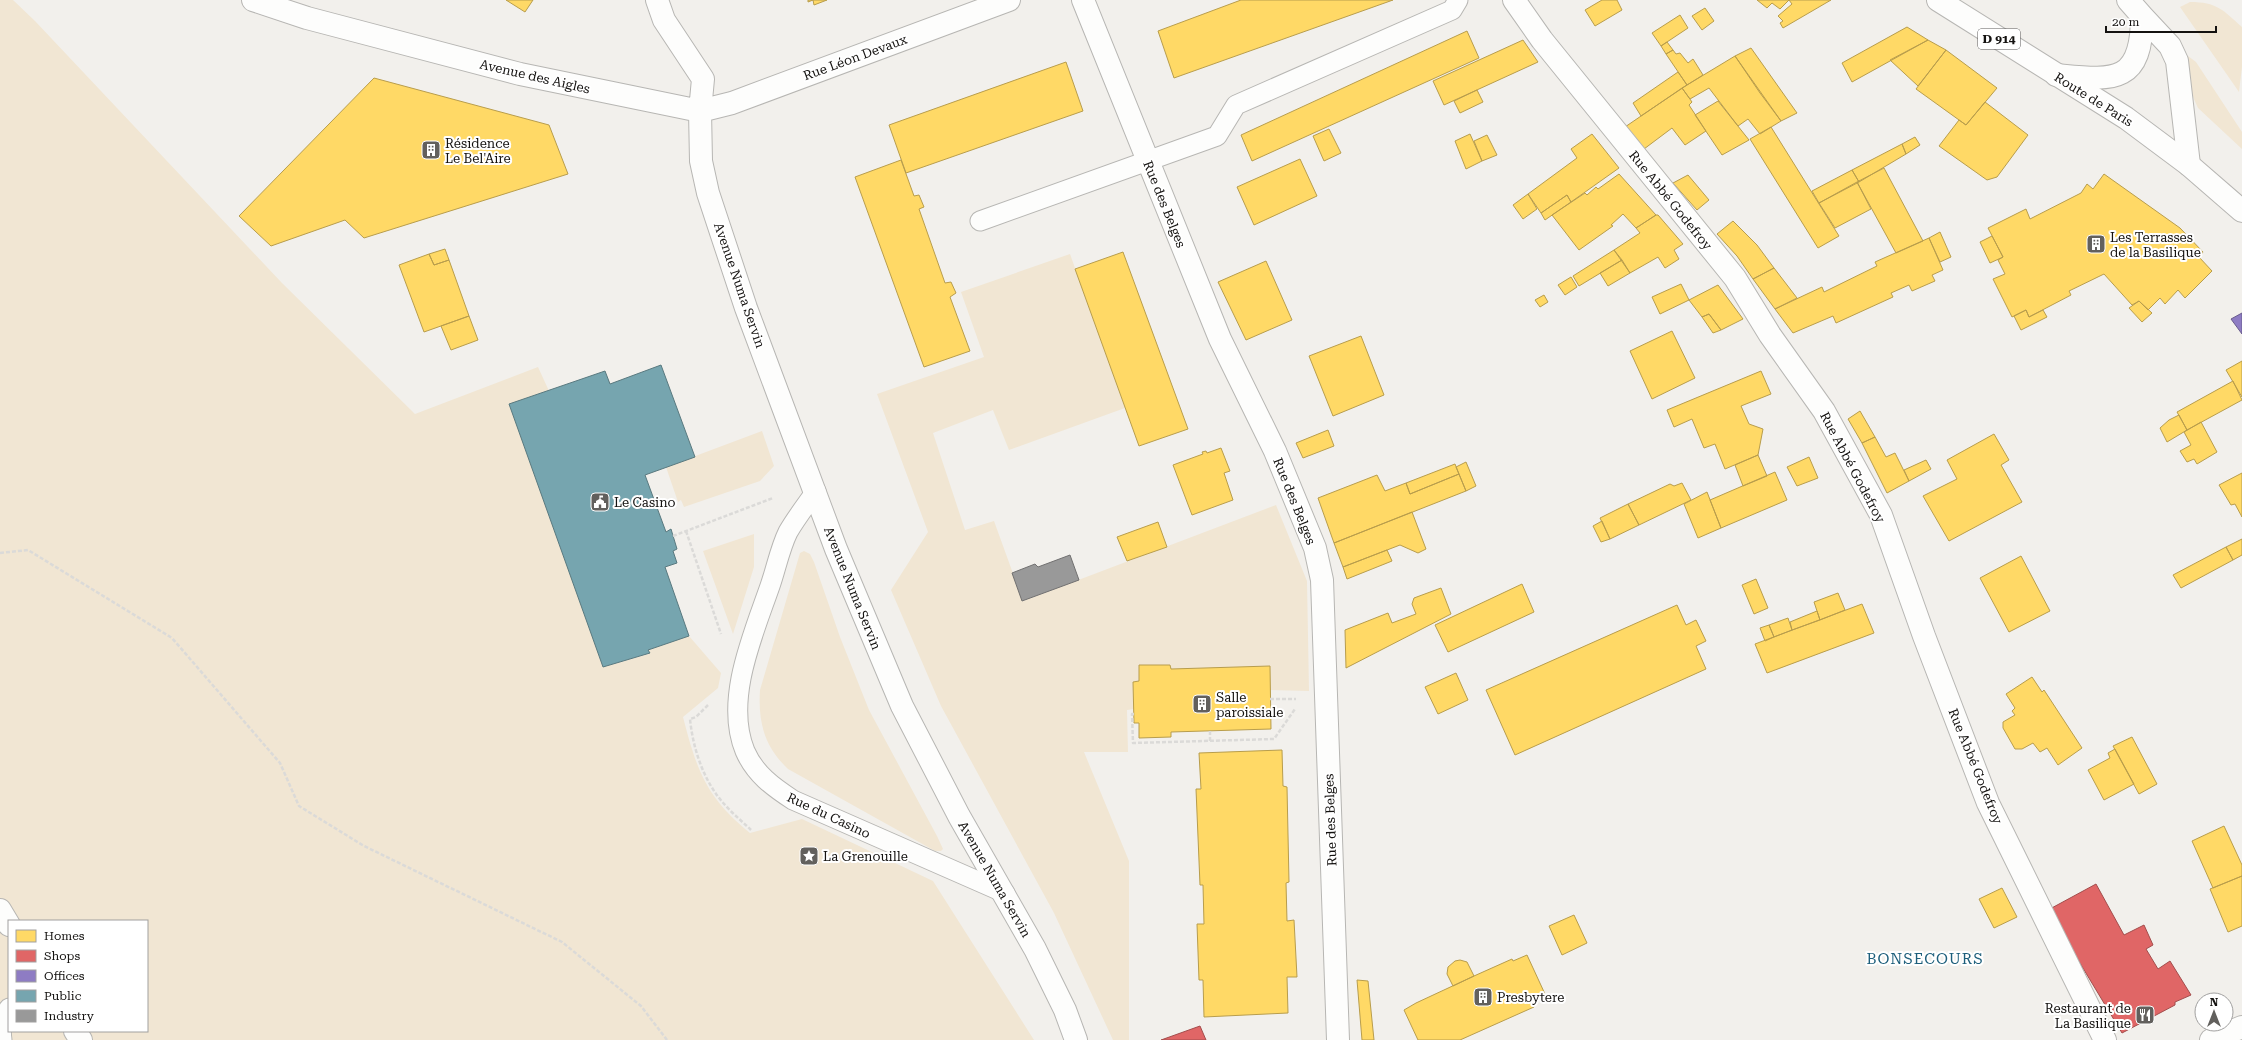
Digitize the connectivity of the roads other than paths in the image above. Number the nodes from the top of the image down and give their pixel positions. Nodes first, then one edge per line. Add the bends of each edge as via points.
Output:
1 (252, 0) edge
2 (657, 0) edge
3 (1009, 0) edge
4 (1082, 0) edge
5 (1458, 0) edge
6 (1514, 0) edge
7 (2128, 0) edge
8 (1941, 1) edge
9 (2142, 16) junction
10 (2056, 75) junction
11 (700, 111) junction
12 (1148, 162) junction
13 (2189, 165) junction
14 (2242, 211) edge
15 (980, 221) dead end
16 (816, 491) junction
17 (1005, 893) junction
18 (0, 910) edge
19 (8, 923) edge
20 (8, 1010) edge
21 (2242, 1027) edge
22 (2, 1040) edge
23 (1076, 1040) edge
24 (1338, 1040) edge
25 (2105, 1040) edge
26 (2211, 1040) edge

1 - 11 street, Avenue des Aigles via 307,18 520,74
2 - 11 street via 664,20 703,79
3 - 11 street, Rue Léon Devaux via 732,103
4 - 12 street, Rue des Belges
5 - 12 lane via 1452,10 1236,105 1217,136
6 - 25 street, Rue Abbé Godefroy via 1547,46 1735,278 1770,335 1824,411 1881,515 1988,803
7 - 9 street
8 - 10 street, Route de Paris / D 914
9 - 10 street via 2139,52 2123,74 2110,78
9 - 13 street via 2170,46 2177,61
10 - 13 street, Route de Paris / D 914 via 2126,118
11 - 16 street, Avenue Numa Servin via 701,161 710,200 746,308
12 - 15 lane
12 - 24 street, Rue des Belges via 1220,339 1275,451 1315,548 1319,565 1322,580
13 - 14 street, Route de Paris / D 914
16 - 17 street, Avenue Numa Servin via 836,549 902,706 960,816
16 - 17 lane, Rue du Casino via 788,532 750,646 738,695 737,715 745,751 755,769 772,786 793,800
17 - 23 street, Avenue Numa Servin via 1065,1010
18 - 19 street
20 - 22 lane via 2,1021
21 - 26 street

